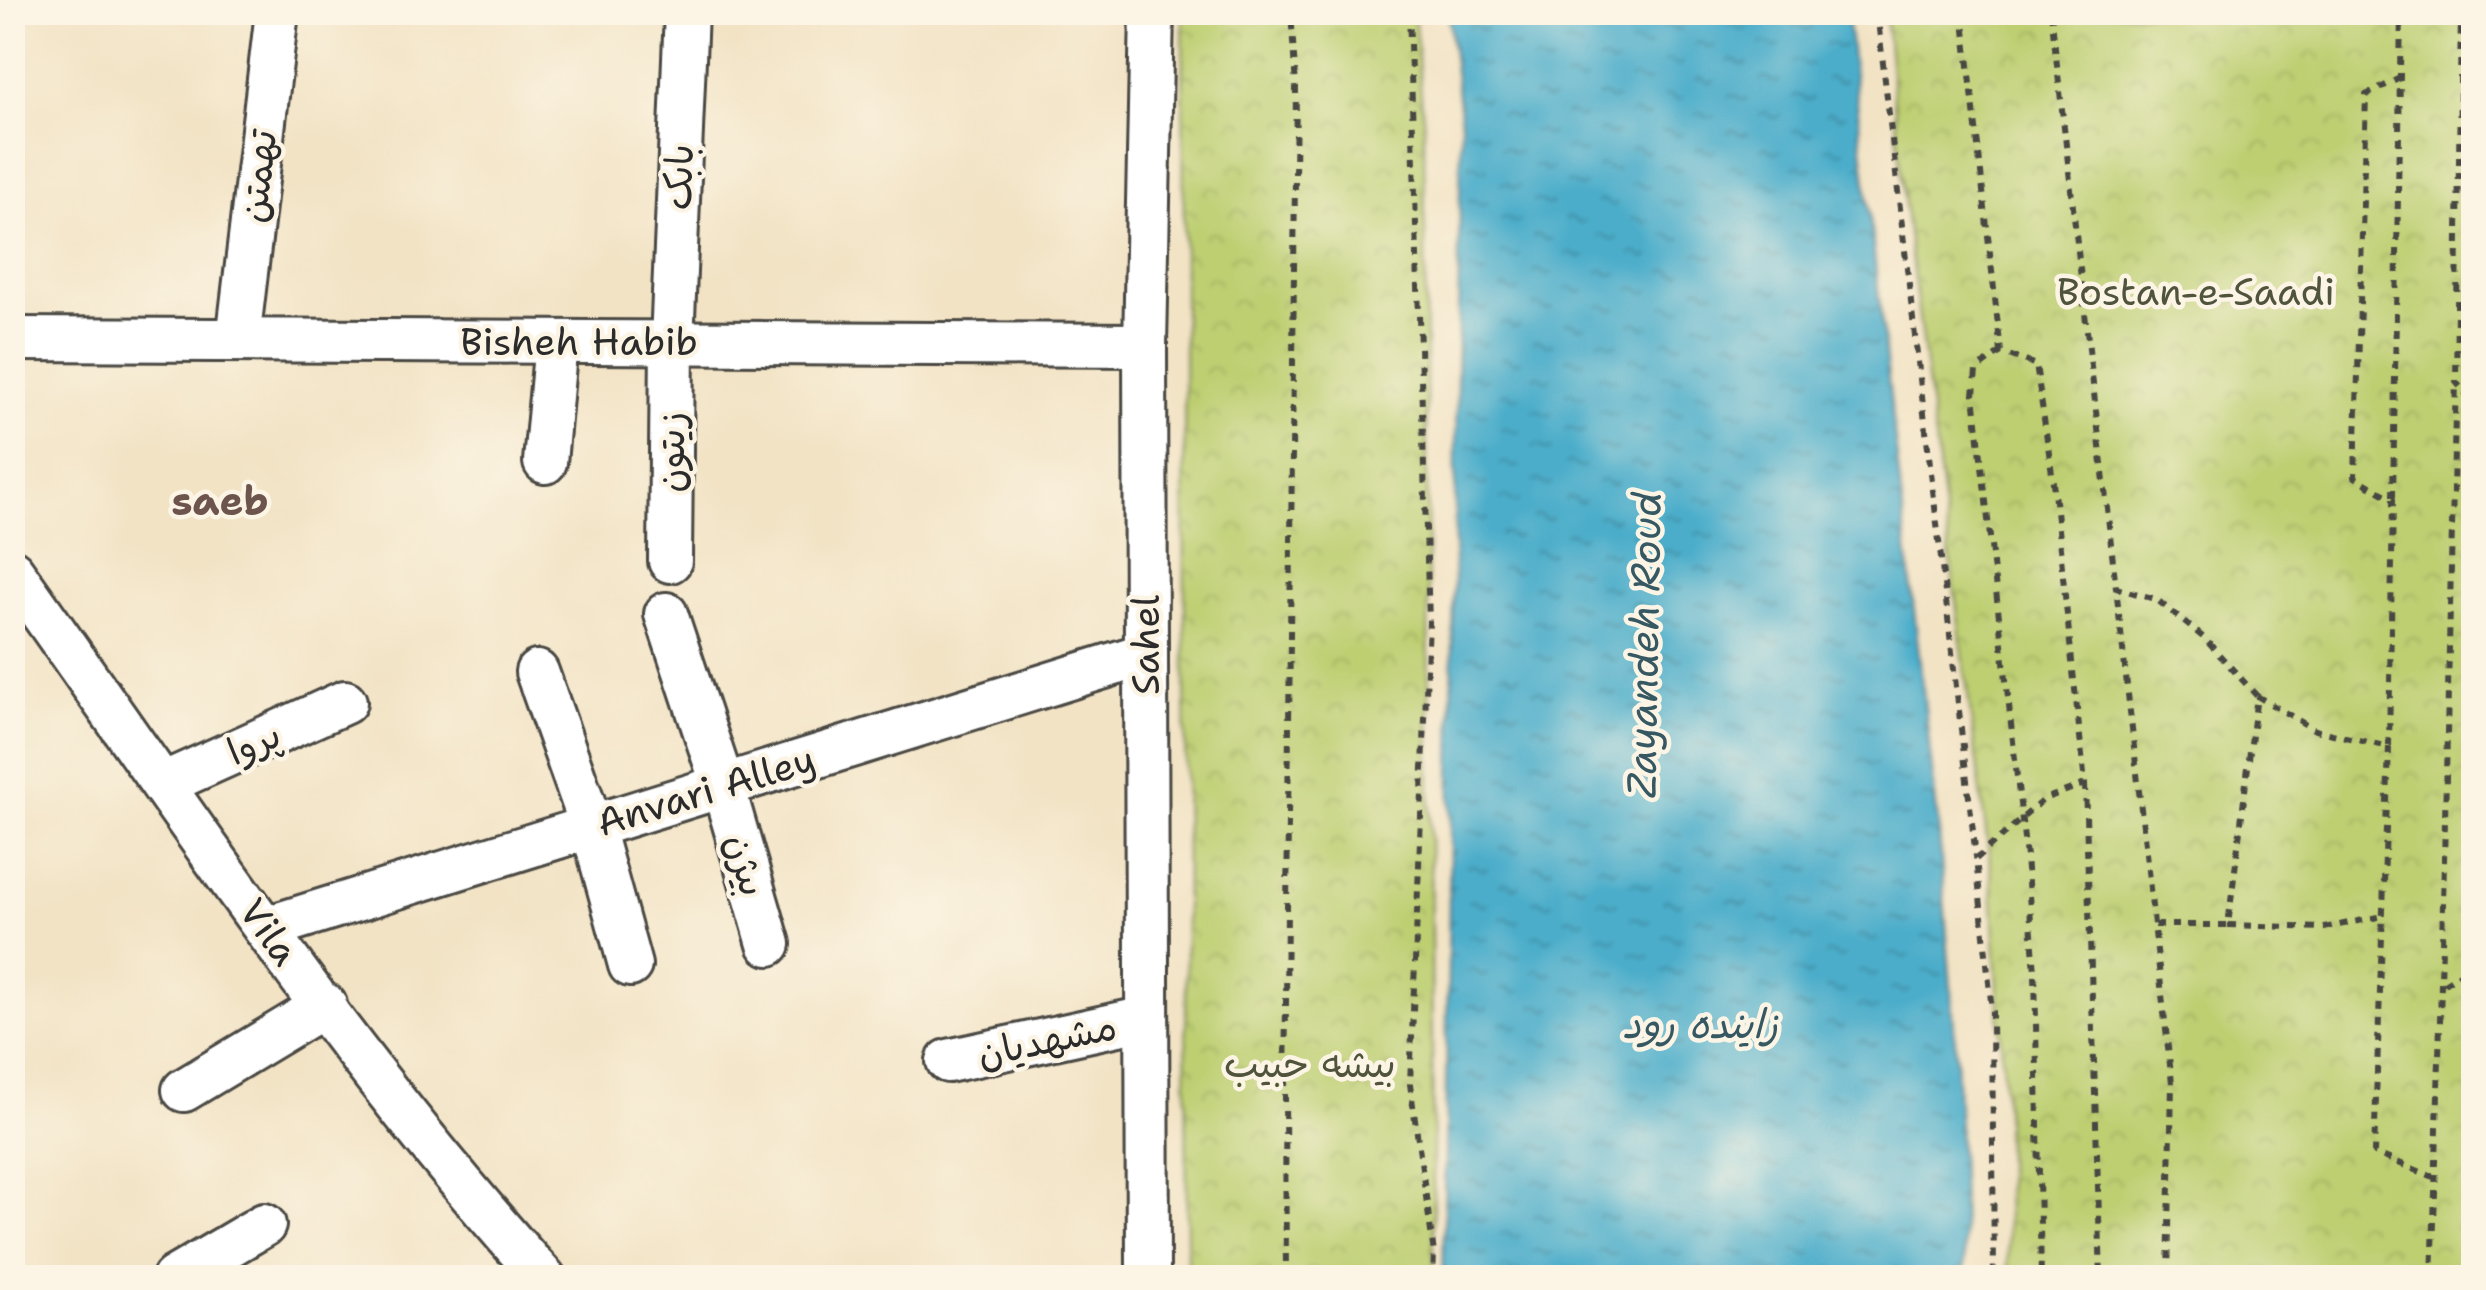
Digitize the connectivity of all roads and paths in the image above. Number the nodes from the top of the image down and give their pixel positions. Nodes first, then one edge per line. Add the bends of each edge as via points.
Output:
1 (277, 12) edge
2 (686, 12) edge
3 (1152, 12) edge
4 (1291, 12) edge
5 (1409, 12) edge
6 (1877, 12) edge
7 (1963, 12) edge
8 (2051, 12) edge
9 (2402, 12) edge
10 (2461, 12) edge
11 (2400, 78) junction
12 (12, 339) edge
13 (238, 340) junction
14 (556, 342) junction
15 (672, 342) junction
16 (1145, 345) junction
17 (2002, 352) junction
18 (2456, 382) junction
19 (2474, 403) edge
20 (545, 462) dead end
21 (2393, 498) junction
22 (670, 562) dead end
23 (12, 572) edge
24 (2116, 588) junction
25 (666, 614) dead end
26 (1146, 654) junction
27 (537, 672) dead end
28 (2258, 696) junction
29 (345, 702) dead end
30 (2388, 746) junction
31 (164, 784) junction
32 (2085, 784) junction
33 (723, 786) junction
34 (2022, 818) junction
35 (592, 827) junction
36 (1976, 859) junction
37 (2383, 916) junction
38 (2155, 925) junction
39 (2228, 925) junction
40 (266, 928) junction
41 (769, 944) dead end
42 (630, 965) dead end
43 (2474, 965) edge
44 (2443, 984) junction
45 (325, 1006) junction
46 (1146, 1018) junction
47 (948, 1062) dead end
48 (184, 1090) dead end
49 (2436, 1178) junction
50 (264, 1226) dead end
51 (174, 1278) edge
52 (544, 1278) edge
53 (1148, 1278) edge
54 (1286, 1278) edge
55 (1433, 1278) edge
56 (1994, 1278) edge
57 (2041, 1278) edge
58 (2101, 1278) edge
59 (2168, 1278) edge
60 (2432, 1278) edge

1 - 13 street, تهمتن
2 - 15 street, بابک
3 - 16 street, Sahel
4 - 54 path via 1296,87
5 - 55 path via 1430,621 1410,1084
6 - 36 path
7 - 17 path
8 - 24 path
9 - 11 path
10 - 18 path
11 - 21 path
11 - 21 path via 2366,96 2355,477
12 - 13 street, Bisheh Habib
13 - 14 street, Bisheh Habib
14 - 15 street, Bisheh Habib
14 - 20 street
15 - 16 street, Bisheh Habib
15 - 22 street, زیتون
16 - 26 street, Sahel
17 - 32 path via 2036,365
17 - 34 path via 1976,370 1974,395
18 - 19 path
18 - 44 path
21 - 30 path
23 - 31 street, Vila
24 - 28 path via 2156,598
24 - 38 path
25 - 33 street, بیژن
26 - 33 street, Anvari Alley
26 - 46 street, Sahel
27 - 35 street
28 - 30 path via 2315,730
28 - 39 path
29 - 31 street, پروا
30 - 37 path
31 - 40 street, Vila
32 - 34 path via 2044,800
32 - 58 path
33 - 35 street, Anvari Alley
33 - 41 street, بیژن
34 - 36 path
34 - 57 path via 2034,972
35 - 40 street, Anvari Alley
35 - 42 street
36 - 56 path via 1992,1011
37 - 39 path via 2324,928
37 - 49 path via 2374,1153
38 - 39 path
38 - 59 path via 2172,1083
40 - 45 street, Vila
43 - 44 path
44 - 49 path
45 - 48 street
45 - 52 street, Vila via 471,1197
46 - 47 street, مشهدیان
46 - 53 street, Sahel
49 - 60 path
50 - 51 street

